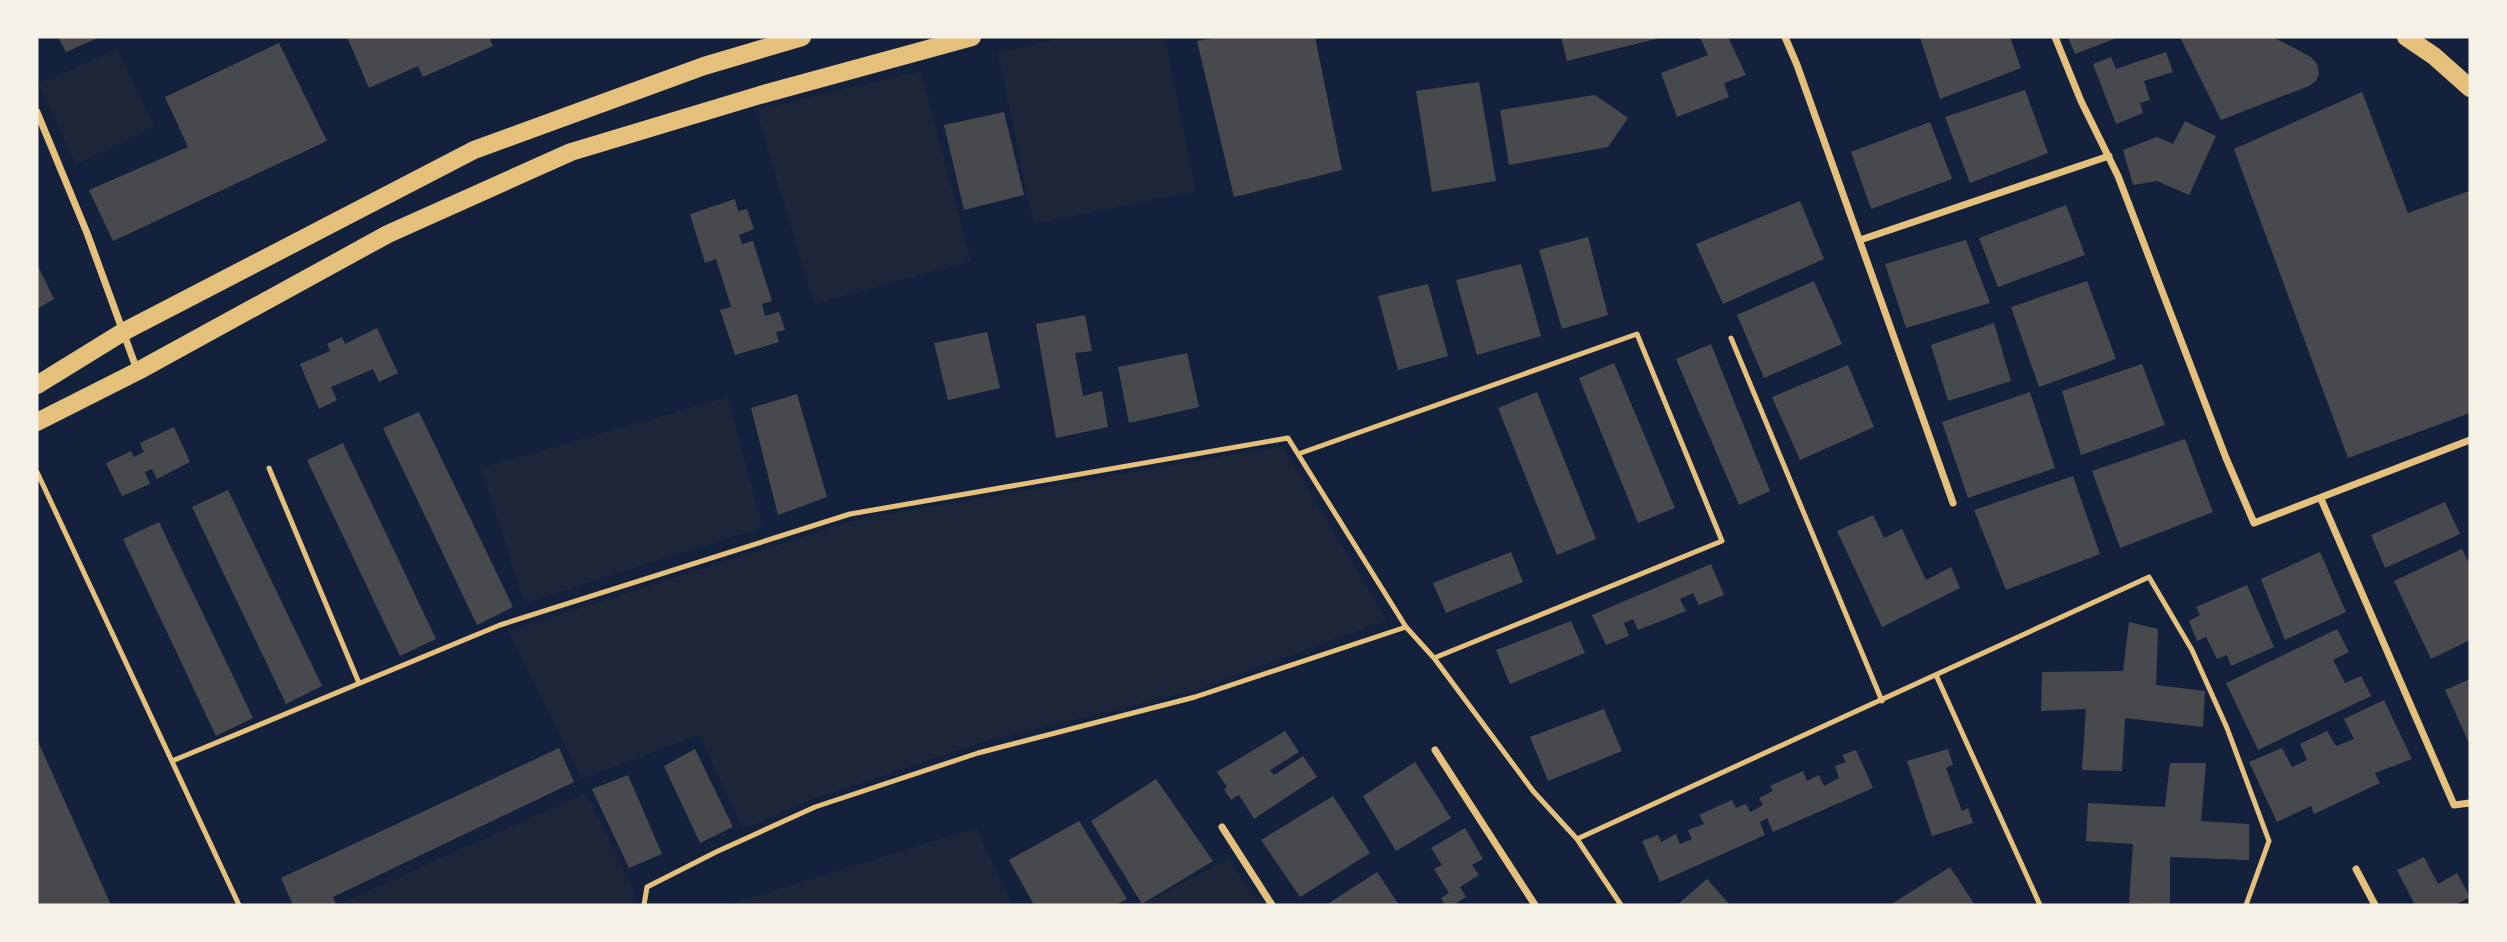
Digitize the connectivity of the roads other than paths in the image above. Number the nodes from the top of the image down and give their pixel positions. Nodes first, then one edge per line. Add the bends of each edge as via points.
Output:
1 (802, 37) edge
2 (972, 37) edge
3 (1784, 37) edge
4 (2055, 37) edge
5 (2406, 37) edge
6 (2470, 88) edge
7 (37, 112) edge
8 (2109, 156) junction
9 (1860, 240) junction
10 (123, 332) junction
11 (1731, 338) dead end
12 (138, 371) junction
13 (37, 385) edge
14 (37, 422) edge
15 (2470, 440) edge
16 (1298, 454) junction
17 (269, 468) dead end
18 (37, 472) edge
19 (2321, 499) junction
20 (1953, 503) dead end
21 (1406, 627) junction
22 (1434, 658) junction
23 (1936, 675) junction
24 (359, 683) junction
25 (1882, 701) junction
26 (1435, 750) dead end
27 (172, 761) junction
28 (2470, 803) edge
29 (1222, 827) dead end
30 (1577, 839) junction
31 (2356, 869) dead end
32 (239, 905) edge
33 (644, 905) edge
34 (1272, 905) edge
35 (1535, 905) edge
36 (1621, 905) edge
37 (2040, 905) edge
38 (2246, 905) edge
39 (2375, 905) edge

1 - 10 main road via 704,66 474,150
2 - 12 main road via 571,152 388,233
3 - 9 street
4 - 8 street
5 - 6 main road
7 - 10 street
8 - 9 street
8 - 19 street via 2254,523
9 - 20 street
10 - 12 street
10 - 13 main road
11 - 25 lane
12 - 14 main road
15 - 19 street
16 - 21 lane
16 - 22 lane via 1637,334 1722,541
16 - 24 lane via 1288,438 850,514 500,625
17 - 24 lane
18 - 27 lane
19 - 28 street via 2454,805
21 - 22 lane
21 - 33 lane via 1195,697 978,753 815,807 647,887
22 - 30 lane via 1534,791
23 - 25 lane
23 - 37 lane
23 - 38 lane via 2148,578 2192,650 2227,727 2269,841
24 - 27 lane
25 - 30 lane
26 - 35 street
27 - 32 lane
29 - 34 street
30 - 36 lane
31 - 39 street

